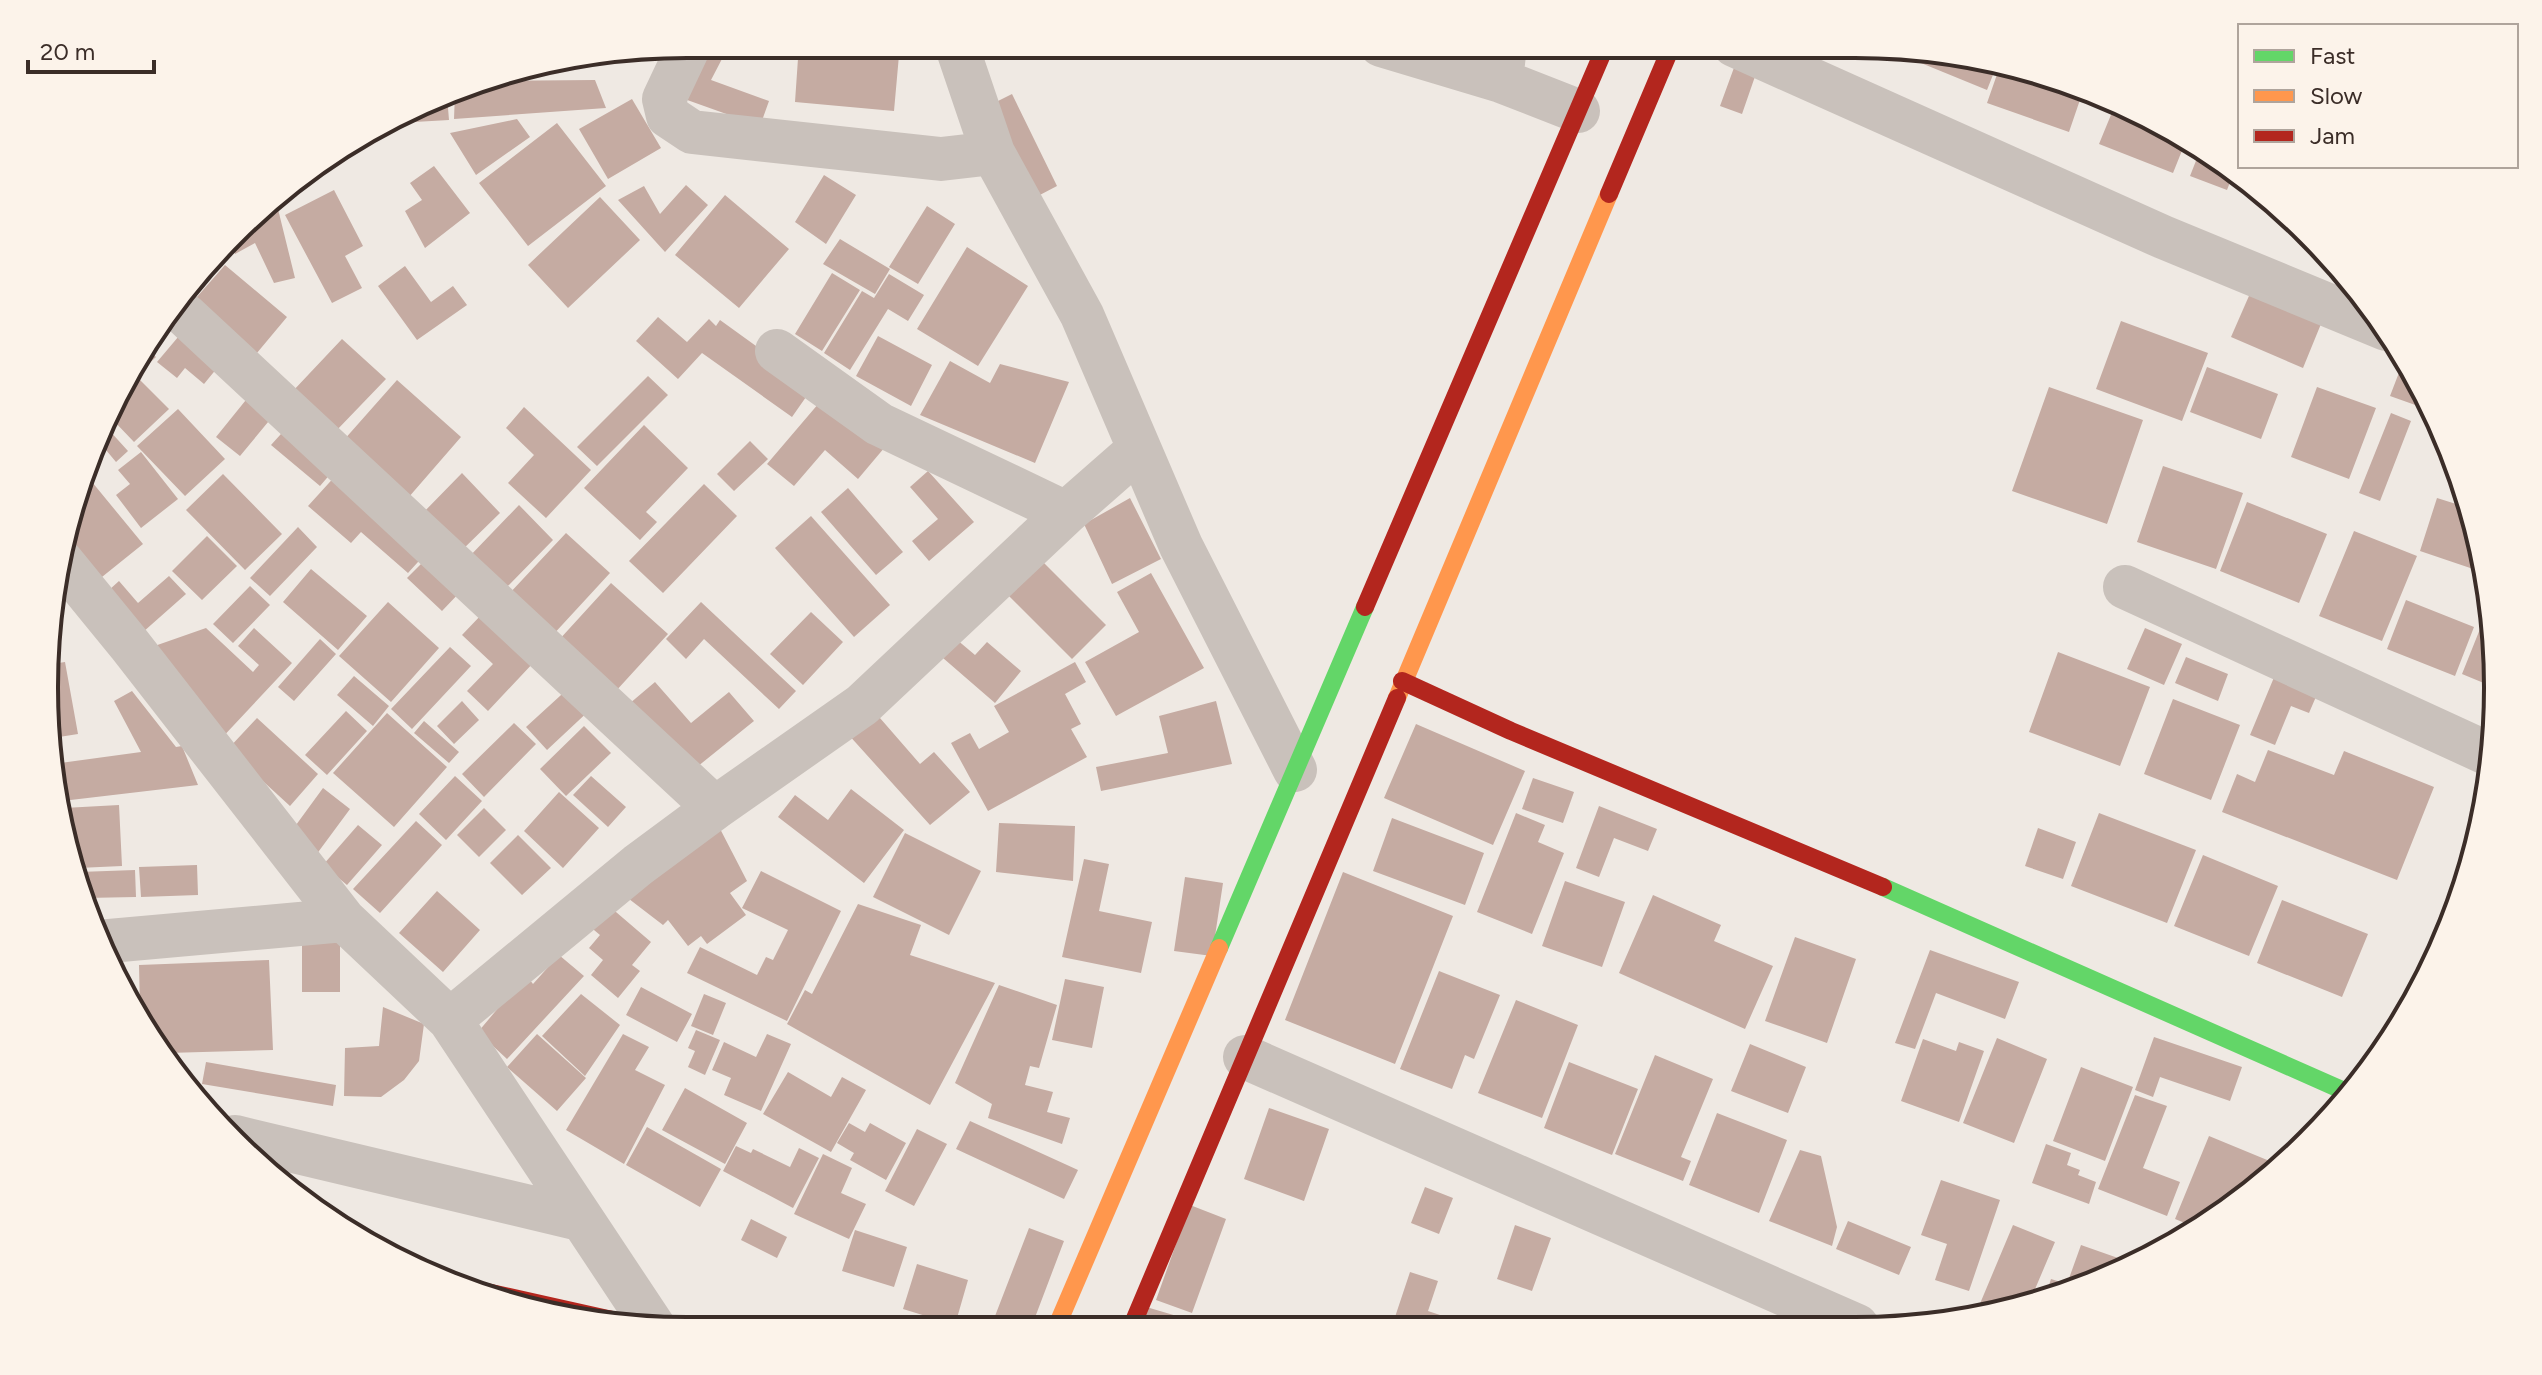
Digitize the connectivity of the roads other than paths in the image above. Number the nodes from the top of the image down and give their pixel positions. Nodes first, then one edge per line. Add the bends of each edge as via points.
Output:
1 (683, 58) edge
2 (961, 58) edge
3 (1469, 58) edge
4 (1600, 58) edge
5 (1666, 58) edge
6 (1763, 58) edge
7 (1503, 63) edge
8 (1578, 111) junction
9 (993, 153) junction
10 (185, 315) dead end
11 (2366, 321) edge
12 (777, 351) dead end
13 (1139, 449) junction
14 (1066, 513) junction
15 (69, 571) edge
16 (2125, 587) dead end
17 (1402, 681) junction
18 (2481, 750) edge
19 (1295, 770) junction
20 (715, 808) junction
21 (344, 920) junction
22 (112, 941) edge
23 (450, 1020) junction
24 (1245, 1057) junction
25 (2339, 1089) edge
26 (250, 1141) edge
27 (580, 1219) junction
28 (647, 1316) edge
29 (1061, 1317) edge
30 (1136, 1317) edge
31 (1837, 1317) edge

1 - 9 street via 664,99 668,116 692,132 941,159
2 - 9 street
3 - 7 street
4 - 8 main road
5 - 17 main road
6 - 11 street via 2163,237
7 - 8 street
8 - 19 main road
9 - 13 street via 1082,315
10 - 20 street
12 - 14 street via 879,424
13 - 14 street
13 - 19 street via 1181,546
14 - 20 street via 862,705
15 - 21 street
16 - 18 street
17 - 24 main road
17 - 25 main road
19 - 29 main road
20 - 23 street
21 - 22 street
21 - 23 street
23 - 27 street
24 - 30 main road
24 - 31 street
26 - 27 street
27 - 28 street

